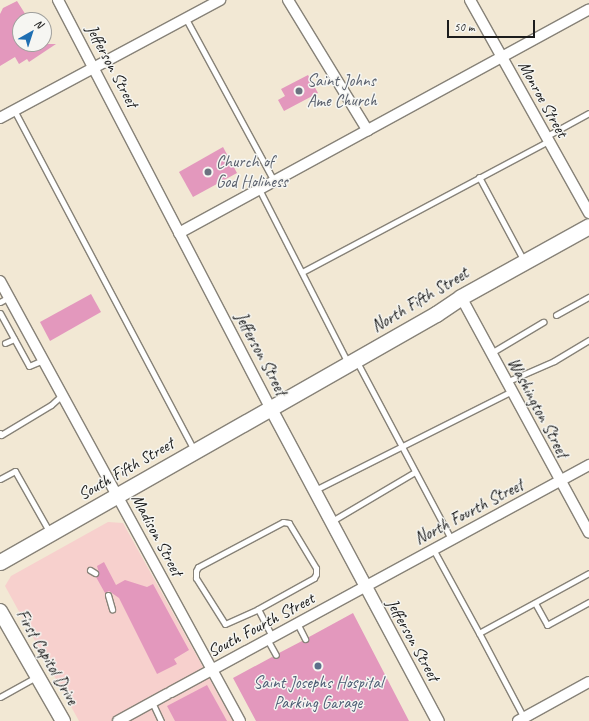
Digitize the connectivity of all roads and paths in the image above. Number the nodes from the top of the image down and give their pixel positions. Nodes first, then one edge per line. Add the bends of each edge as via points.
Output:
1 (58, 0) edge
2 (220, 0) edge
3 (288, 0) edge
4 (470, 0) edge
5 (589, 9) edge
6 (186, 19) junction
7 (502, 57) junction
8 (94, 66) junction
9 (14, 110) junction
10 (589, 113) edge
11 (0, 118) edge
12 (368, 131) junction
13 (546, 139) junction
14 (479, 177) junction
15 (274, 181) junction
16 (259, 189) junction
17 (589, 213) edge
18 (589, 226) edge
19 (179, 233) junction
20 (524, 262) junction
21 (302, 272) junction
22 (0, 281) edge
23 (460, 297) junction
24 (589, 297) edge
25 (4, 299) edge
26 (0, 313) edge
27 (556, 316) dead end
28 (543, 322) dead end
29 (14, 339) junction
30 (589, 340) edge
31 (4, 343) dead end
32 (490, 353) junction
33 (43, 360) junction
34 (352, 362) junction
35 (509, 386) junction
36 (62, 395) junction
37 (270, 407) junction
38 (0, 433) edge
39 (401, 445) junction
40 (195, 452) junction
41 (589, 465) edge
42 (415, 472) junction
43 (0, 479) edge
44 (560, 481) junction
45 (315, 490) junction
46 (118, 496) junction
47 (332, 522) junction
48 (589, 533) edge
49 (50, 534) junction
50 (451, 539) junction
51 (433, 549) junction
52 (0, 562) edge
53 (90, 570) dead end
54 (95, 573) dead end
55 (589, 573) edge
56 (365, 587) junction
57 (108, 595) dead end
58 (589, 602) edge
59 (535, 603) junction
60 (112, 609) dead end
61 (258, 609) junction
62 (0, 611) edge
63 (297, 623) junction
64 (479, 633) junction
65 (270, 638) junction
66 (305, 639) dead end
67 (276, 655) dead end
68 (212, 670) junction
69 (37, 676) junction
70 (589, 682) edge
71 (0, 697) edge
72 (152, 702) junction
73 (521, 719) edge
74 (121, 720) edge
75 (63, 721) edge
76 (161, 721) edge
77 (240, 721) edge
78 (438, 721) edge

1 - 8 street, Jefferson Street
2 - 6 street
3 - 12 street
4 - 7 street, Monroe Street
5 - 7 street
6 - 8 street
6 - 15 lane
7 - 12 street
7 - 13 street, Monroe Street
8 - 9 street
8 - 19 street, Jefferson Street
9 - 11 street
9 - 40 lane
10 - 13 lane
12 - 15 street
13 - 14 lane
13 - 17 street, Monroe Street
14 - 20 lane
14 - 21 lane
15 - 16 street
16 - 19 street
16 - 21 lane
18 - 20 main road, North Fifth Street
19 - 37 street, Jefferson Street
20 - 23 main road, North Fifth Street
21 - 34 lane
22 - 25 street, Madison Street
23 - 32 street, Washington Street
23 - 34 main road, North Fifth Street via 436,314
24 - 27 lane
25 - 33 street, Madison Street
26 - 29 lane
28 - 32 lane
29 - 31 lane
29 - 33 lane via 29,366
30 - 35 lane
32 - 35 street, Washington Street
33 - 36 street, Madison Street
34 - 37 main road, North Fifth Street
34 - 39 lane
35 - 39 lane
35 - 44 street, Washington Street
36 - 38 lane via 51,405 1,435
36 - 46 street, Madison Street
37 - 40 main road, South Fifth Street
37 - 45 street, Jefferson Street
39 - 42 lane
39 - 45 lane
40 - 46 main road, South Fifth Street
41 - 44 street, North Fourth Street
42 - 47 lane
42 - 50 lane
43 - 49 lane via 14,471
44 - 48 street, Washington Street
44 - 50 street, North Fourth Street
45 - 47 street, Jefferson Street
46 - 49 main road, South Fifth Street
46 - 68 street, Madison Street
47 - 56 street, Jefferson Street
49 - 52 main road, South Fifth Street
50 - 51 street, North Fourth Street
51 - 56 street, North Fourth Street
51 - 64 lane
53 - 54 lane
55 - 59 lane
56 - 63 street, South Fourth Street
56 - 78 street, Jefferson Street
57 - 60 lane
58 - 59 lane via 547,625
59 - 64 lane
61 - 61 lane via 225,624 196,578 196,571 198,567 283,522 289,523 316,568 316,574 314,578
61 - 65 lane
62 - 69 main road, First Capitol Drive
63 - 65 street, South Fourth Street
63 - 66 lane
64 - 73 lane
65 - 67 lane
65 - 68 street, South Fourth Street
68 - 72 street, South Fourth Street
68 - 77 street, Madison Street
69 - 71 lane
69 - 75 main road, First Capitol Drive
70 - 73 street
72 - 74 street, South Fourth Street
72 - 76 lane

